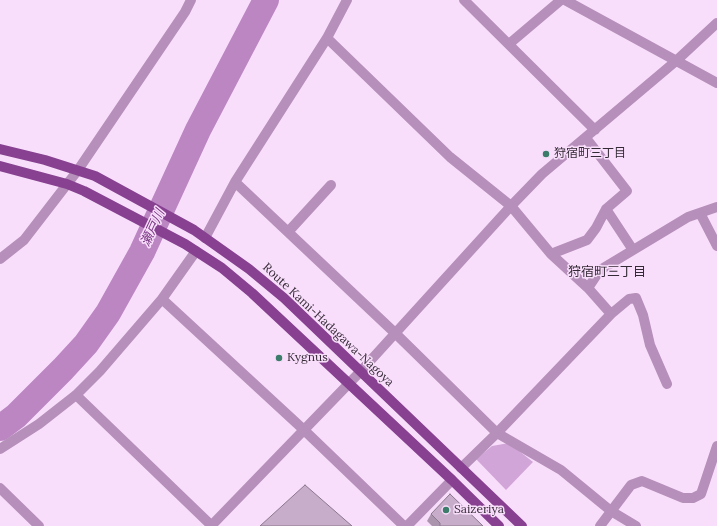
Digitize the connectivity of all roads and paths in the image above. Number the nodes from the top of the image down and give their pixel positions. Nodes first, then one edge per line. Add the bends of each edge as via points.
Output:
1 (191, 0) edge
2 (347, 0) edge
3 (464, 0) edge
4 (561, 0) edge
5 (565, 0) edge
6 (717, 23) edge
7 (327, 38) junction
8 (509, 44) junction
9 (676, 61) junction
10 (717, 83) edge
11 (595, 130) junction
12 (586, 138) junction
13 (0, 149) edge
14 (0, 166) edge
15 (78, 170) junction
16 (235, 182) junction
17 (67, 184) junction
18 (331, 186) dead end
19 (511, 206) junction
20 (717, 207) edge
21 (606, 209) junction
22 (700, 213) junction
23 (288, 232) junction
24 (205, 238) junction
25 (717, 246) edge
26 (633, 250) junction
27 (196, 251) junction
28 (551, 254) junction
29 (0, 259) edge
30 (588, 288) junction
31 (162, 299) junction
32 (612, 314) junction
33 (395, 333) junction
34 (360, 372) junction
35 (348, 384) junction
36 (667, 384) dead end
37 (76, 395) junction
38 (304, 430) junction
39 (497, 433) junction
40 (717, 446) edge
41 (0, 449) edge
42 (462, 468) junction
43 (452, 480) junction
44 (0, 488) edge
45 (611, 511) junction
46 (39, 526) edge
47 (211, 526) edge
48 (405, 526) edge
49 (499, 526) edge
50 (522, 526) edge
51 (600, 526) edge
52 (636, 526) edge

1 - 15 street
2 - 7 street
3 - 8 street
4 - 8 street
5 - 9 street
6 - 9 street
7 - 16 street
7 - 19 street via 450,157
8 - 11 street
9 - 10 street
9 - 11 street
11 - 12 street
12 - 19 street via 542,174
12 - 21 street via 627,191
13 - 15 main road, Route Kami-Hadagawa-Nagoya
14 - 17 main road
15 - 17 street
15 - 24 main road, Route Kami-Hadagawa-Nagoya via 95,176
16 - 23 street
16 - 24 street
17 - 27 main road
17 - 29 street via 24,240
18 - 23 street
19 - 28 street
19 - 33 street
20 - 22 street
21 - 26 street
21 - 28 street via 586,240
22 - 25 street
22 - 26 street via 688,217
23 - 33 street
24 - 34 main road, Route Kami-Hadagawa-Nagoya via 284,298
26 - 30 street via 600,270
27 - 31 street
27 - 35 main road via 252,293
28 - 30 street
30 - 32 street
31 - 37 street
31 - 38 street
32 - 36 street via 629,299 636,298 650,345
32 - 39 street
33 - 34 street
33 - 39 street
34 - 35 street
34 - 42 main road, Route Kami-Hadagawa-Nagoya
35 - 38 street
35 - 43 main road
37 - 41 street via 39,424
37 - 47 street
38 - 47 street
38 - 48 street
39 - 42 street
39 - 45 street via 561,470
40 - 45 street via 701,494 693,498 683,498 642,481 631,485
42 - 50 main road, Route Kami-Hadagawa-Nagoya
43 - 48 street
43 - 49 main road
44 - 46 street
45 - 51 street
45 - 52 street

